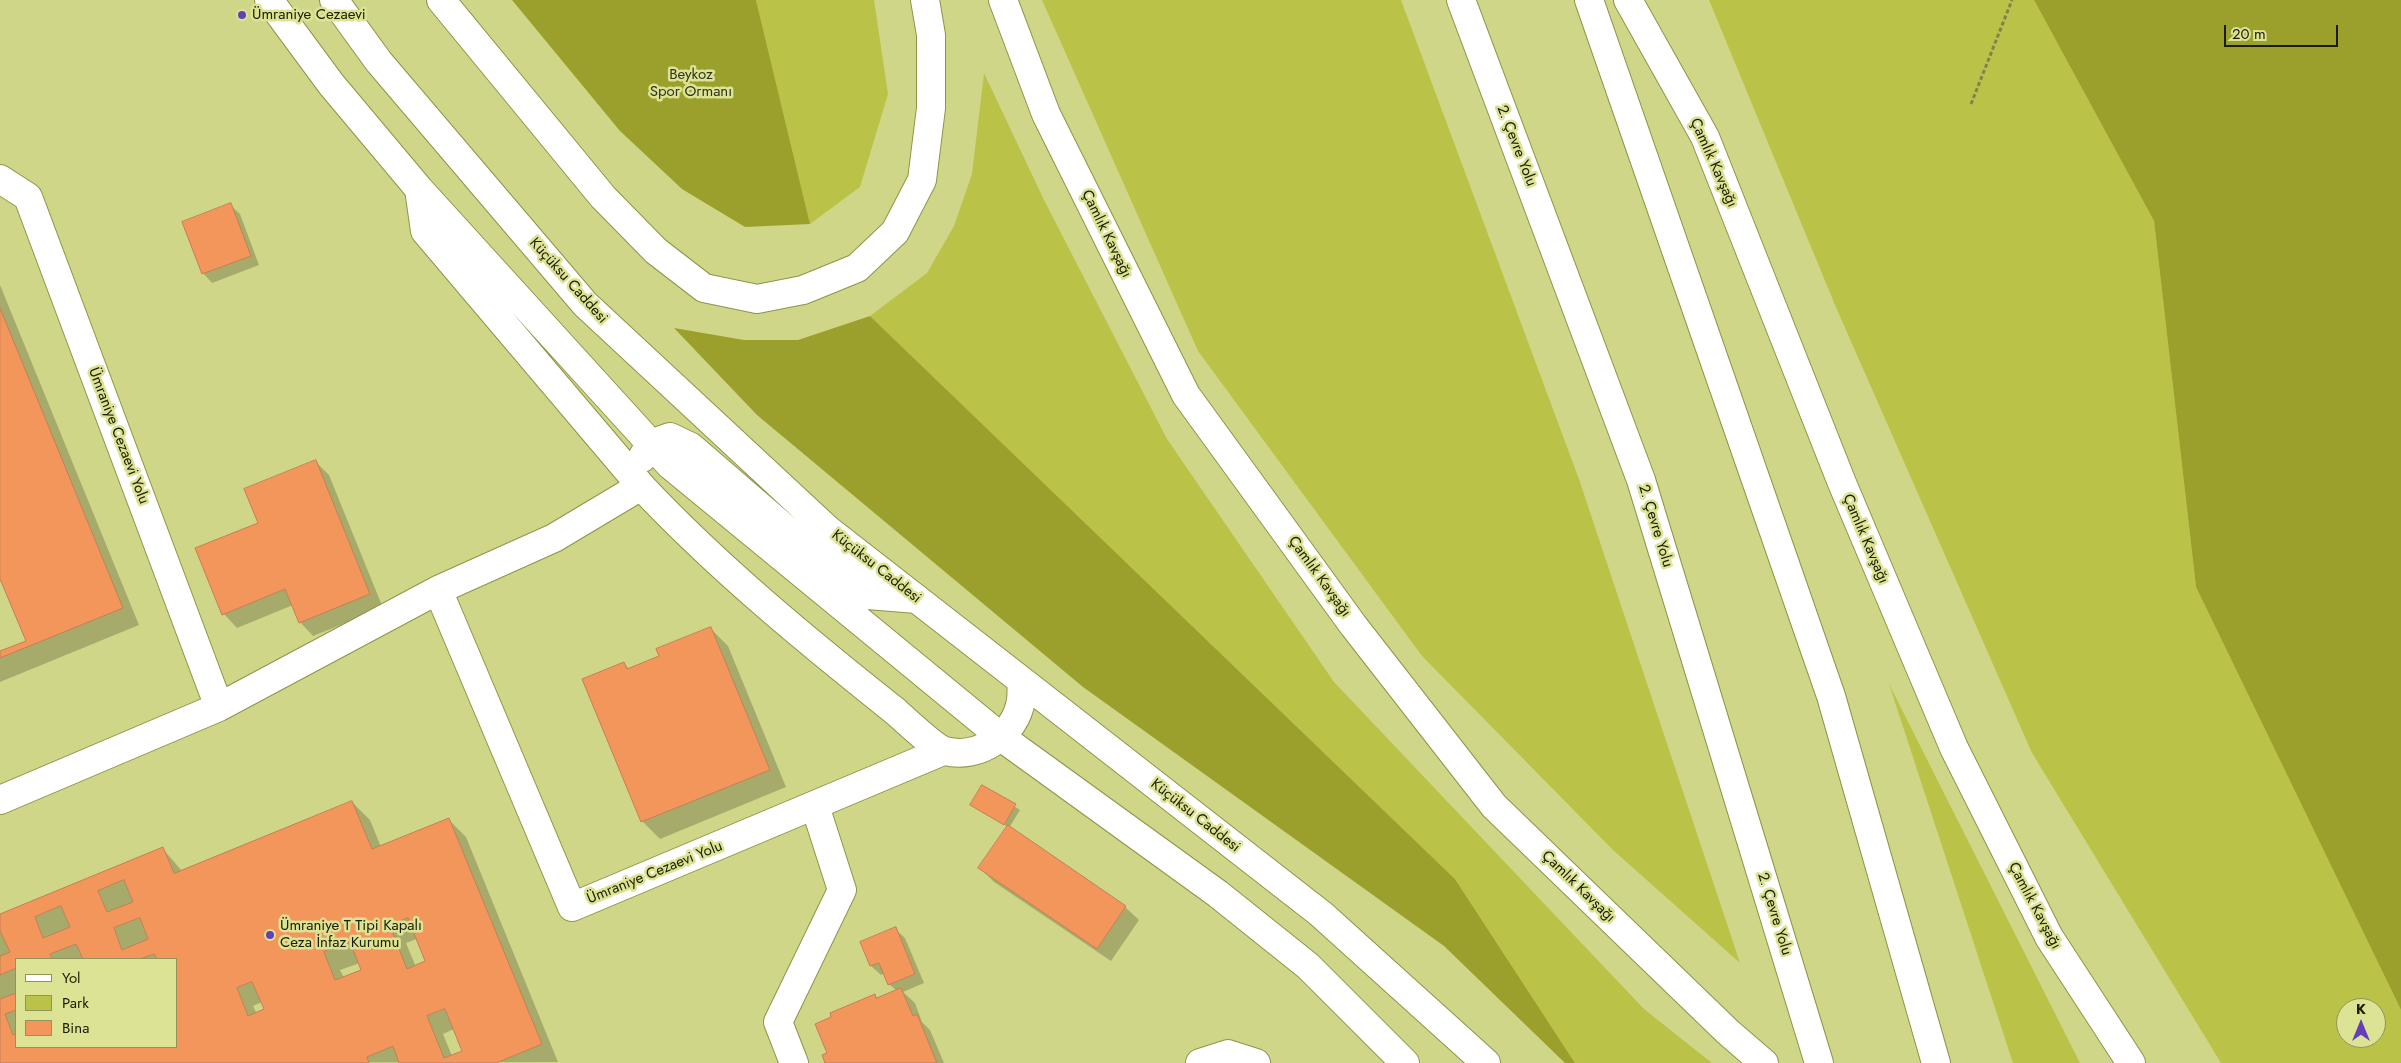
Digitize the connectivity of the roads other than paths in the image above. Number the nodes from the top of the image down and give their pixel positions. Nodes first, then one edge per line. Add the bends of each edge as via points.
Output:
1 (269, 0) edge
2 (334, 0) edge
3 (441, 0) edge
4 (925, 0) edge
5 (1003, 0) edge
6 (1461, 0) edge
7 (1589, 0) edge
8 (1628, 0) edge
9 (0, 179) edge
10 (419, 189) junction
11 (650, 444) junction
12 (641, 486) junction
13 (438, 590) junction
14 (917, 599) junction
15 (1022, 681) junction
16 (219, 707) junction
17 (1001, 737) junction
18 (943, 751) junction
19 (0, 800) edge
20 (815, 806) junction
21 (794, 1063) edge
22 (1200, 1063) edge
23 (1256, 1063) edge
24 (1405, 1063) edge
25 (1486, 1063) edge
26 (1764, 1063) edge
27 (1819, 1063) edge
28 (1936, 1063) edge
29 (2131, 1063) edge

1 - 10 main road via 331,84
2 - 14 main road, Küçüksu Caddesi via 379,62 585,304 828,529
3 - 4 main road via 603,197 656,251 704,288 757,299 803,290 857,268 895,232 922,180 931,108 931,36
5 - 26 main road, Çamlık Kavşağı via 1046,114 1186,395 1354,625 1494,806
6 - 27 main road, 2. Çevre Yolu via 1641,480
7 - 28 main road via 1831,696
8 - 29 main road, Çamlık Kavşağı via 1705,137 1842,483 1954,748 2049,937
9 - 16 main road, Ümraniye Cezaevi Yolu via 28,198
10 - 11 main road
10 - 12 main road via 425,231
11 - 12 main road via 639,463
11 - 14 main road via 670,437 692,447 816,555 868,595
11 - 17 main road via 677,471
12 - 13 main road via 554,538
12 - 18 main road via 678,525 765,604
13 - 16 main road
13 - 20 main road, Ümraniye Cezaevi Yolu via 572,907
14 - 15 main road, Küçüksu Caddesi
15 - 17 main road via 1021,701
15 - 25 main road, Küçüksu Caddesi via 1321,914
16 - 19 main road
17 - 18 main road via 984,748
17 - 24 main road via 1218,894 1300,960
18 - 20 main road, Ümraniye Cezaevi Yolu
20 - 21 main road via 842,890 778,1022
22 - 23 main road via 1228,1054

